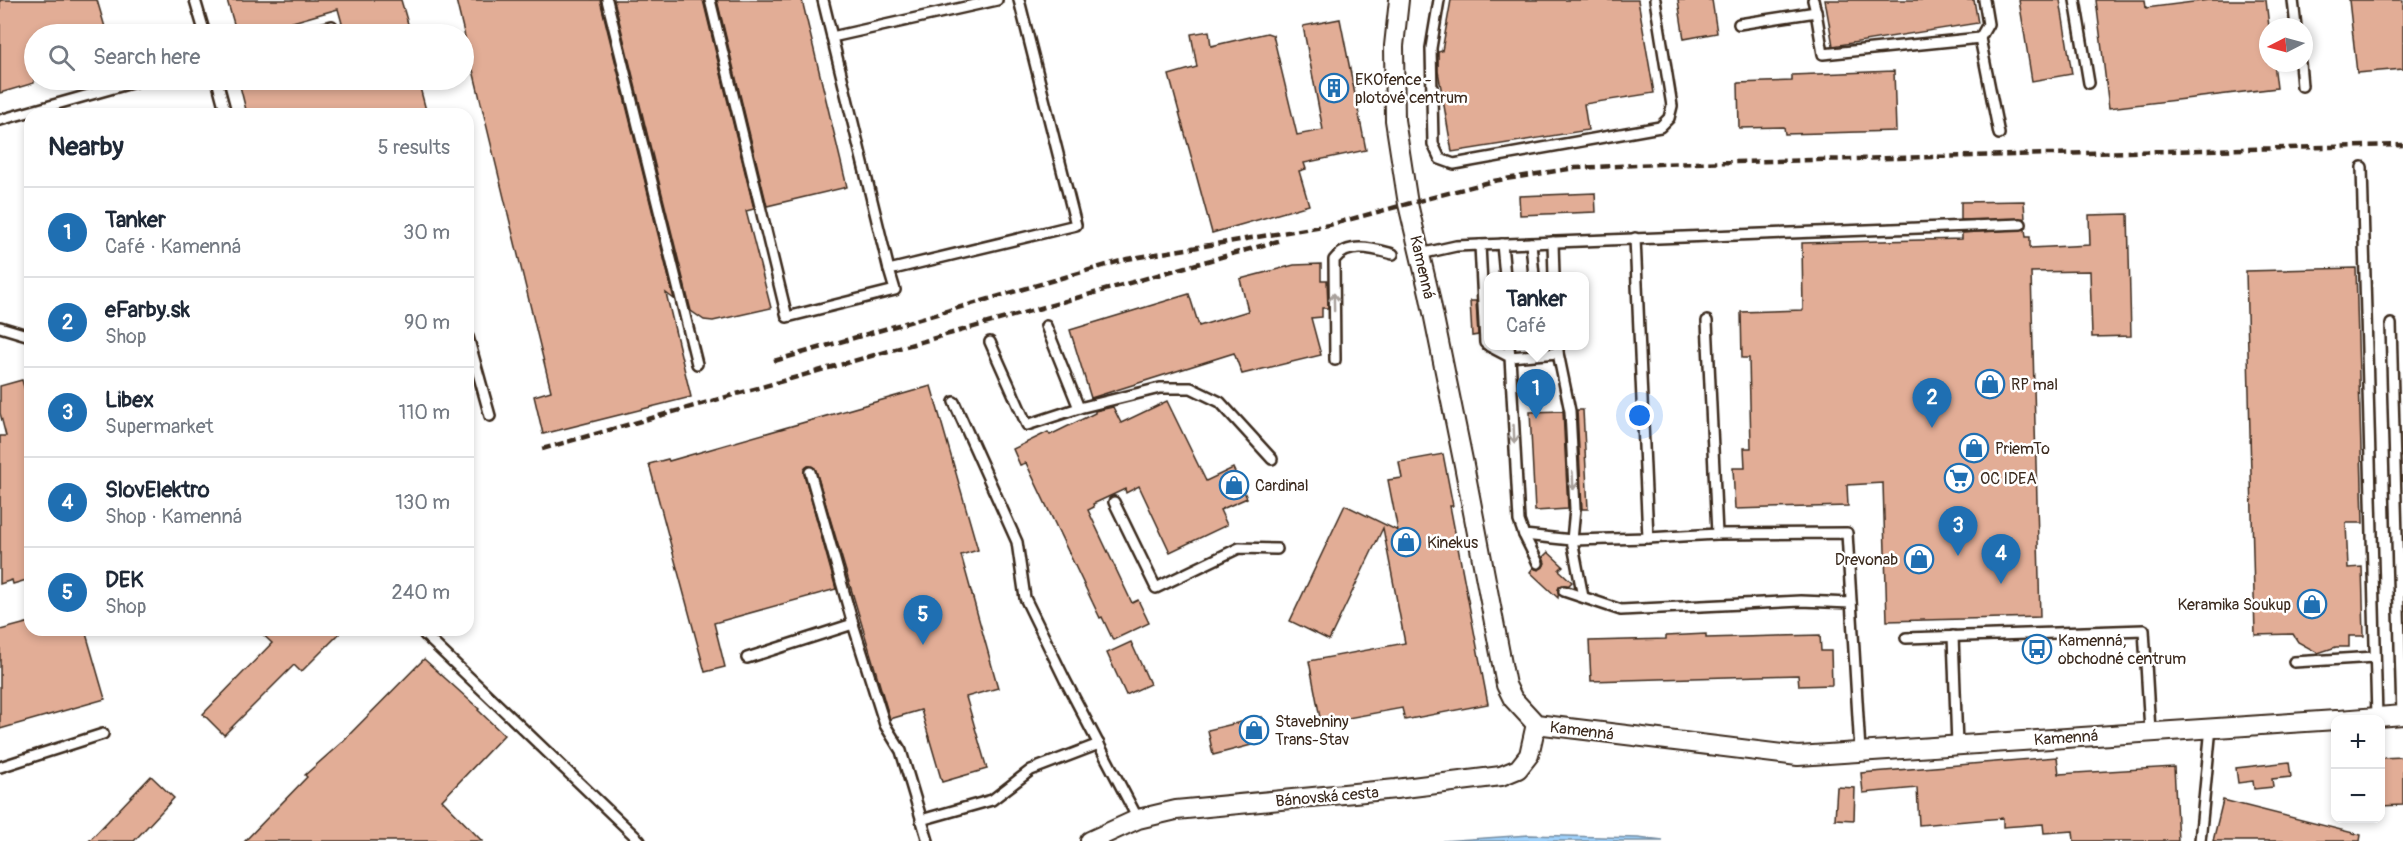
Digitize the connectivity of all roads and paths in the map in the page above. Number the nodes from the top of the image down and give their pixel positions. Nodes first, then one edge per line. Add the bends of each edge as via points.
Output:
1 (195, 0) edge
2 (607, 0) edge
3 (710, 0) edge
4 (823, 0) edge
5 (944, 0) edge
6 (997, 0) edge
7 (1019, 0) edge
8 (1399, 0) edge
9 (1439, 0) edge
10 (1655, 0) edge
11 (1813, 0) edge
12 (1984, 0) edge
13 (2075, 0) edge
14 (2293, 0) edge
15 (949, 11) junction
16 (1816, 12) junction
17 (2295, 18) edge
18 (201, 24) edge
19 (1739, 24) dead end
20 (832, 37) junction
21 (1980, 38) junction
22 (2301, 72) edge
23 (2089, 83) dead end
24 (2302, 86) dead end
25 (106, 90) edge
26 (220, 90) edge
27 (43, 108) edge
28 (224, 108) edge
29 (24, 113) edge
30 (0, 120) edge
31 (1999, 134) dead end
32 (2362, 167) dead end
33 (2021, 224) dead end
34 (1635, 238) junction
35 (1553, 242) junction
36 (1532, 243) junction
37 (1502, 244) junction
38 (1480, 245) junction
39 (1393, 254) dead end
40 (1420, 254) junction
41 (889, 270) junction
42 (1504, 272) edge
43 (1533, 272) edge
44 (1554, 272) edge
45 (1707, 321) dead end
46 (1484, 323) edge
47 (2391, 324) dead end
48 (1046, 326) dead end
49 (0, 327) edge
50 (24, 334) edge
51 (990, 342) dead end
52 (1497, 350) edge
53 (1509, 350) edge
54 (1538, 350) edge
55 (1558, 350) edge
56 (1510, 357) junction
57 (474, 360) edge
58 (1335, 360) dead end
59 (697, 364) dead end
60 (954, 402) dead end
61 (1080, 408) junction
62 (489, 416) dead end
63 (1272, 459) dead end
64 (810, 472) dead end
65 (2399, 490) edge
66 (1114, 501) dead end
67 (1524, 534) junction
68 (1717, 534) junction
69 (1648, 538) junction
70 (1572, 540) junction
71 (1277, 549) dead end
72 (1538, 563) dead end
73 (1564, 591) dead end
74 (1583, 597) junction
75 (1851, 603) junction
76 (853, 624) junction
77 (426, 636) edge
78 (1953, 636) junction
79 (1906, 638) dead end
80 (2375, 657) junction
81 (747, 658) dead end
82 (2294, 662) dead end
83 (2377, 715) edge
84 (2402, 716) edge
85 (2385, 717) edge
86 (2331, 720) edge
87 (1536, 724) junction
88 (2211, 727) junction
89 (2150, 731) junction
90 (103, 734) dead end
91 (1099, 744) junction
92 (1957, 745) junction
93 (1860, 751) junction
94 (0, 767) edge
95 (1138, 819) junction
96 (921, 820) junction
97 (640, 841) edge
98 (928, 841) edge
99 (1090, 841) edge
100 (2200, 841) edge

1 - 18 lane
2 - 59 lane
3 - 41 lane via 786,317 895,290
4 - 20 lane
5 - 15 lane
6 - 15 lane
7 - 41 lane via 1076,225
8 - 40 street, Kamenná via 1394,46 1395,120
9 - 10 lane via 1431,48 1432,144 1440,159 1454,164 1660,127 1669,118 1672,106
11 - 16 lane
12 - 21 lane via 1988,24
13 - 23 lane
14 - 17 lane
15 - 20 lane
16 - 19 lane
16 - 21 lane via 1823,54
20 - 41 lane
21 - 31 lane
22 - 24 lane
25 - 27 lane
26 - 28 lane
29 - 30 lane
32 - 80 lane
33 - 34 lane
34 - 35 lane
34 - 69 lane
35 - 36 lane
35 - 44 lane
36 - 37 lane
36 - 43 lane
37 - 38 lane
37 - 42 lane
38 - 40 lane
38 - 46 lane
58 -> 39 lane via 1334,260 1350,249
40 - 87 street, Kamenná via 1506,685
45 - 68 lane
47 - 65 lane
48 - 61 lane
49 - 50 lane
51 - 61 lane via 1027,425
52 - 56 lane
53 - 56 lane
54 - 56 lane
55 -> 70 lane via 1570,411 1575,509
56 -> 67 lane via 1519,521
57 - 62 lane
60 - 91 lane via 1017,542 1025,598
61 - 63 lane via 1160,388 1191,388 1220,402
64 - 76 lane
65 - 84 lane
66 - 71 lane via 1156,588 1239,548
67 - 70 lane
67 - 72 lane
68 - 69 lane
68 - 75 lane via 1847,533
69 - 70 lane
70 - 74 lane
73 - 74 lane
74 - 75 lane via 1621,610 1802,601
75 - 93 lane
76 - 81 lane
76 - 96 lane via 885,725 901,751
77 - 97 lane
78 - 79 lane
78 - 89 lane via 2144,630
78 - 92 lane
80 - 82 lane
80 - 83 lane
84 - 85 street, Kamenná
86 - 88 street, Kamenná
87 - 93 street, Kamenná via 1798,756
87 - 95 street, Bánovská cesta via 1529,755 1518,770 1501,776 1353,794 1217,804
88 - 89 street, Kamenná
88 - 100 lane
89 - 92 street, Kamenná
90 - 94 lane
91 - 95 lane
91 - 96 lane via 1031,770 992,800
92 - 93 street, Kamenná
95 - 99 street, Bánovská cesta
96 - 98 lane

